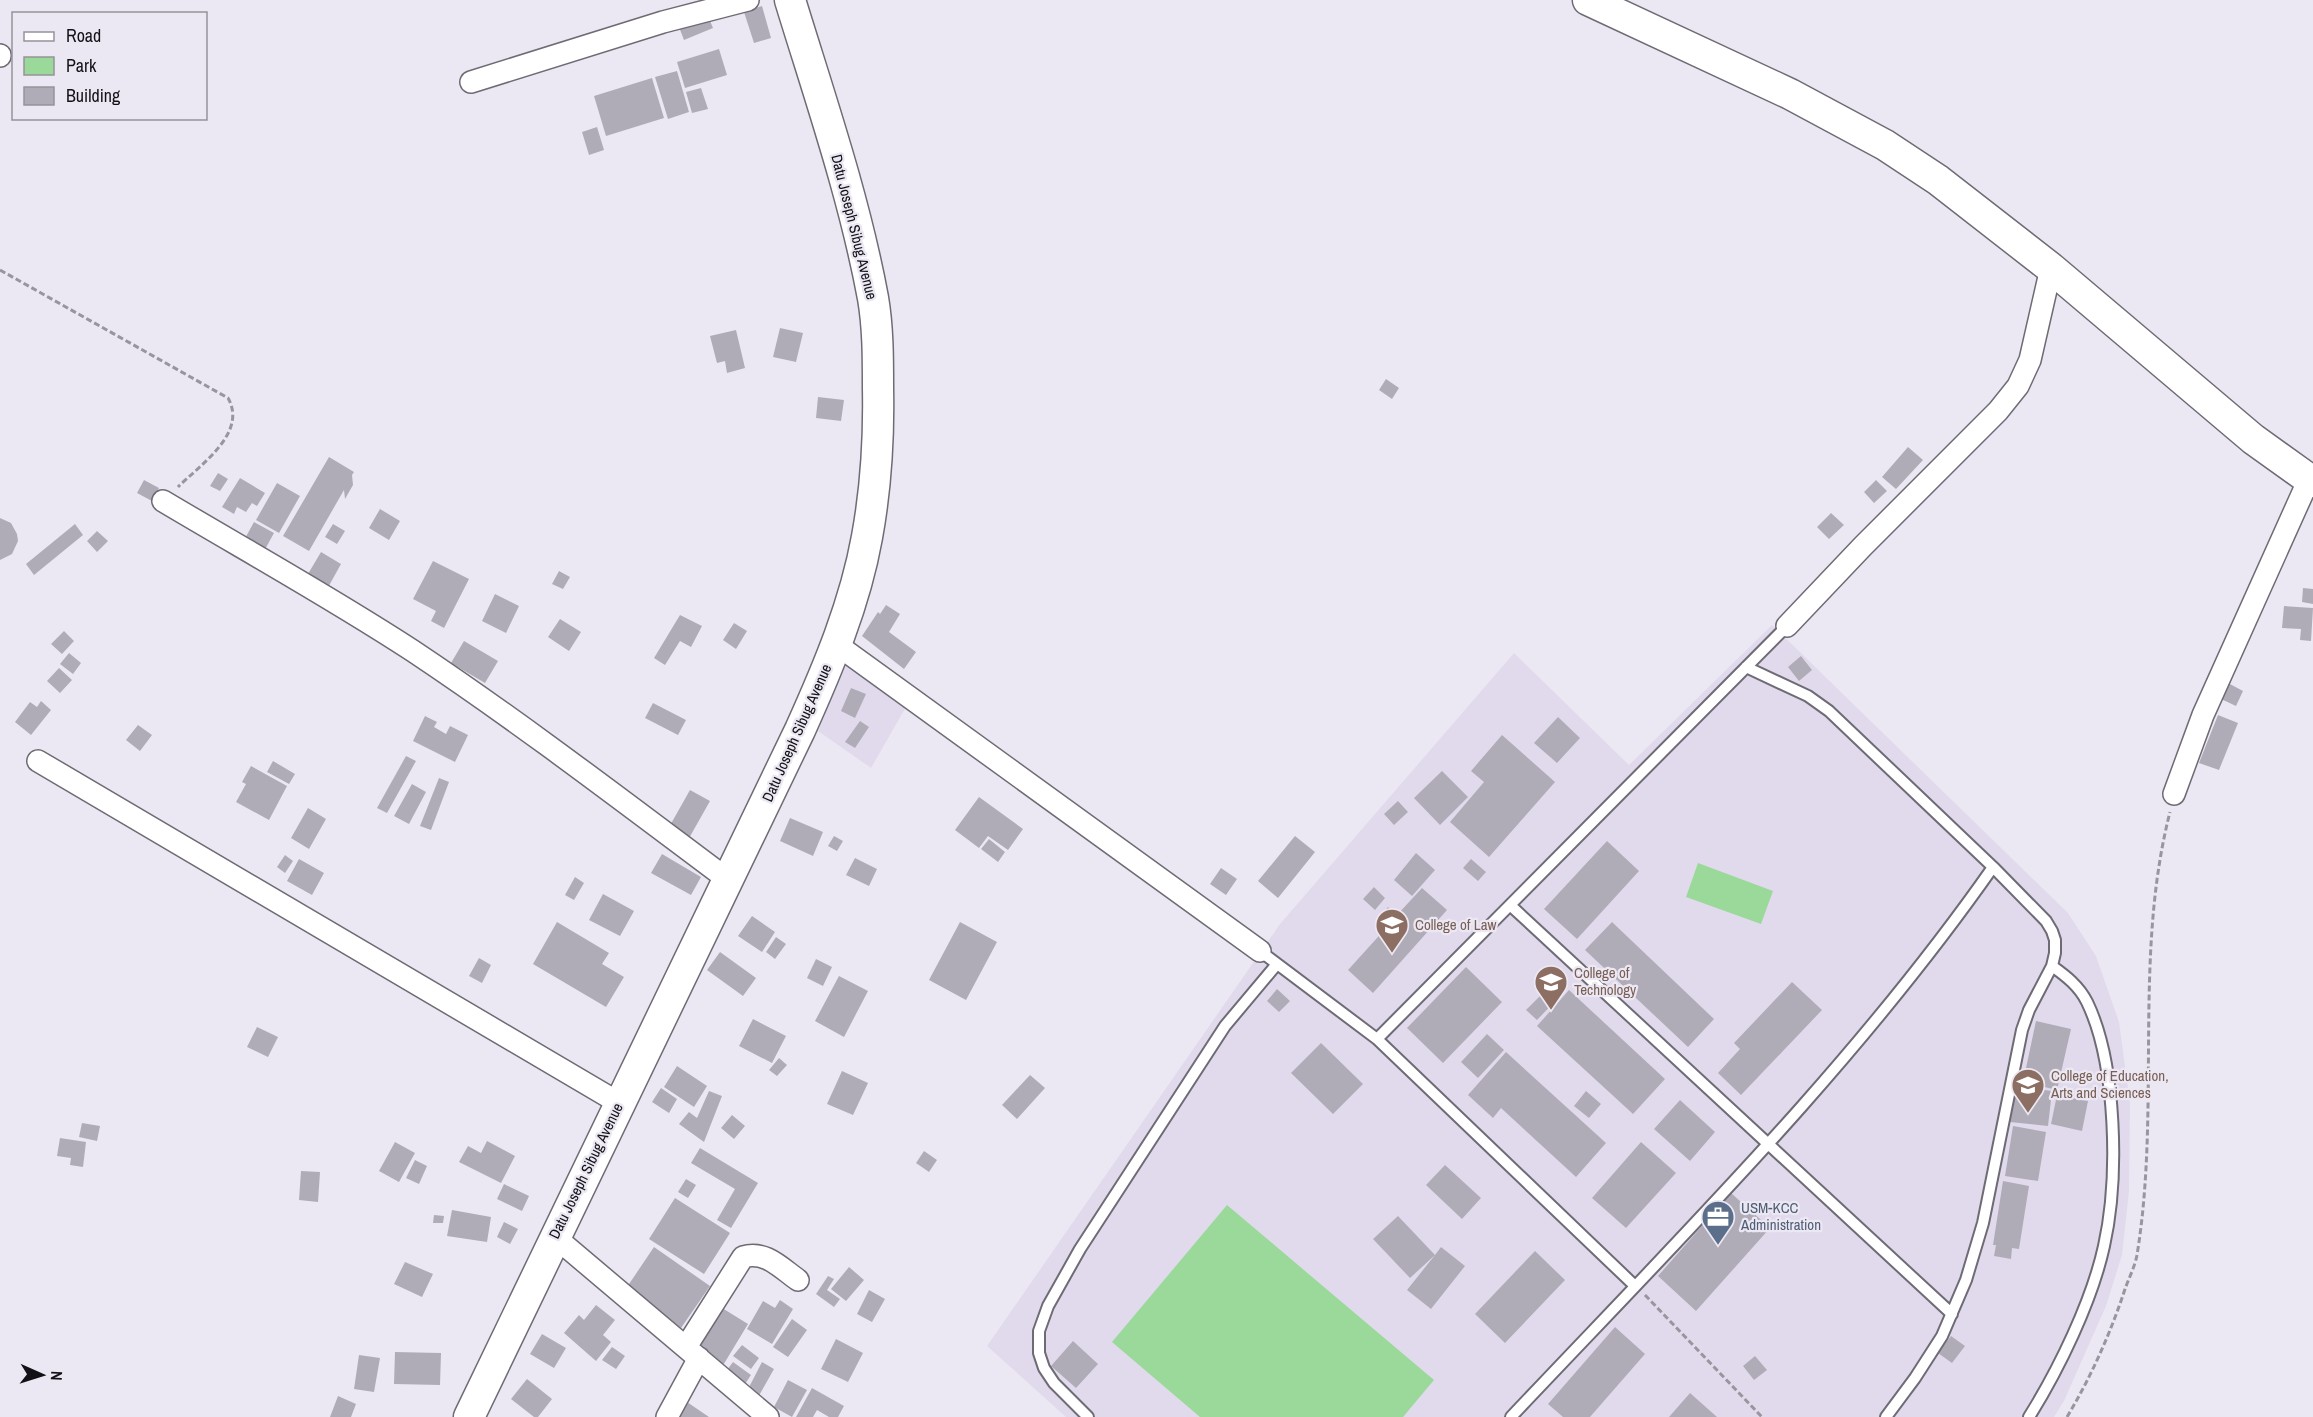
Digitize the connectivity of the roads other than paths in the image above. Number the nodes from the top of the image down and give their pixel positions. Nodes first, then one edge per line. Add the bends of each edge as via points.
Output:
1 (748, 0) edge
2 (790, 0) edge
3 (1588, 0) edge
4 (471, 82) dead end
5 (2051, 268) junction
6 (2312, 479) edge
7 (163, 501) road end
8 (1787, 626) joint
9 (836, 644) junction
10 (1746, 667) junction
11 (38, 761) dead end
12 (2174, 794) road end
13 (1993, 867) junction
14 (727, 879) junction
15 (1510, 905) junction
16 (1268, 958) junction
17 (2052, 966) junction
18 (1377, 1039) junction
19 (619, 1103) junction
20 (1768, 1143) junction
21 (555, 1237) junction
22 (798, 1280) dead end
23 (1635, 1286) junction
24 (1952, 1314) junction
25 (692, 1353) junction
26 (469, 1417) edge
27 (667, 1417) edge
28 (768, 1417) edge
29 (1088, 1417) edge
30 (1511, 1417) edge
31 (1886, 1417) edge
32 (2029, 1417) edge

1 - 4 street via 663,22
2 - 9 main road, Datu Joseph Sibug Avenue via 851,203 873,300 878,348 874,495 861,560
3 - 5 main road via 1790,94 1885,145 1938,180
5 - 6 main road via 2253,439
5 - 8 street via 2030,360 2018,386
6 - 12 street via 2203,715
7 - 14 street via 414,652
8 - 10 lane
9 - 14 main road, Datu Joseph Sibug Avenue via 800,730
9 - 16 street
10 - 13 lane via 1808,696 1829,711
10 - 15 lane
11 - 19 street
13 - 17 lane via 2052,931
13 - 20 lane via 1897,996
14 - 19 main road, Datu Joseph Sibug Avenue
15 - 18 lane
15 - 20 lane
16 - 18 lane
16 - 29 lane via 1080,1249 1048,1306 1039,1331 1044,1368
17 - 24 lane via 2022,1030 1983,1223
17 - 32 lane via 2068,978 2087,1002 2101,1045 2108,1083 2111,1209 2104,1247 2087,1299
18 - 23 lane
19 - 21 main road, Datu Joseph Sibug Avenue
20 - 23 lane
20 - 24 lane
21 - 25 street
21 - 26 main road, Datu Joseph Sibug Avenue
22 - 25 street via 763,1255 743,1257
23 - 30 lane
24 - 31 lane via 1931,1354
25 - 27 street
25 - 28 street

